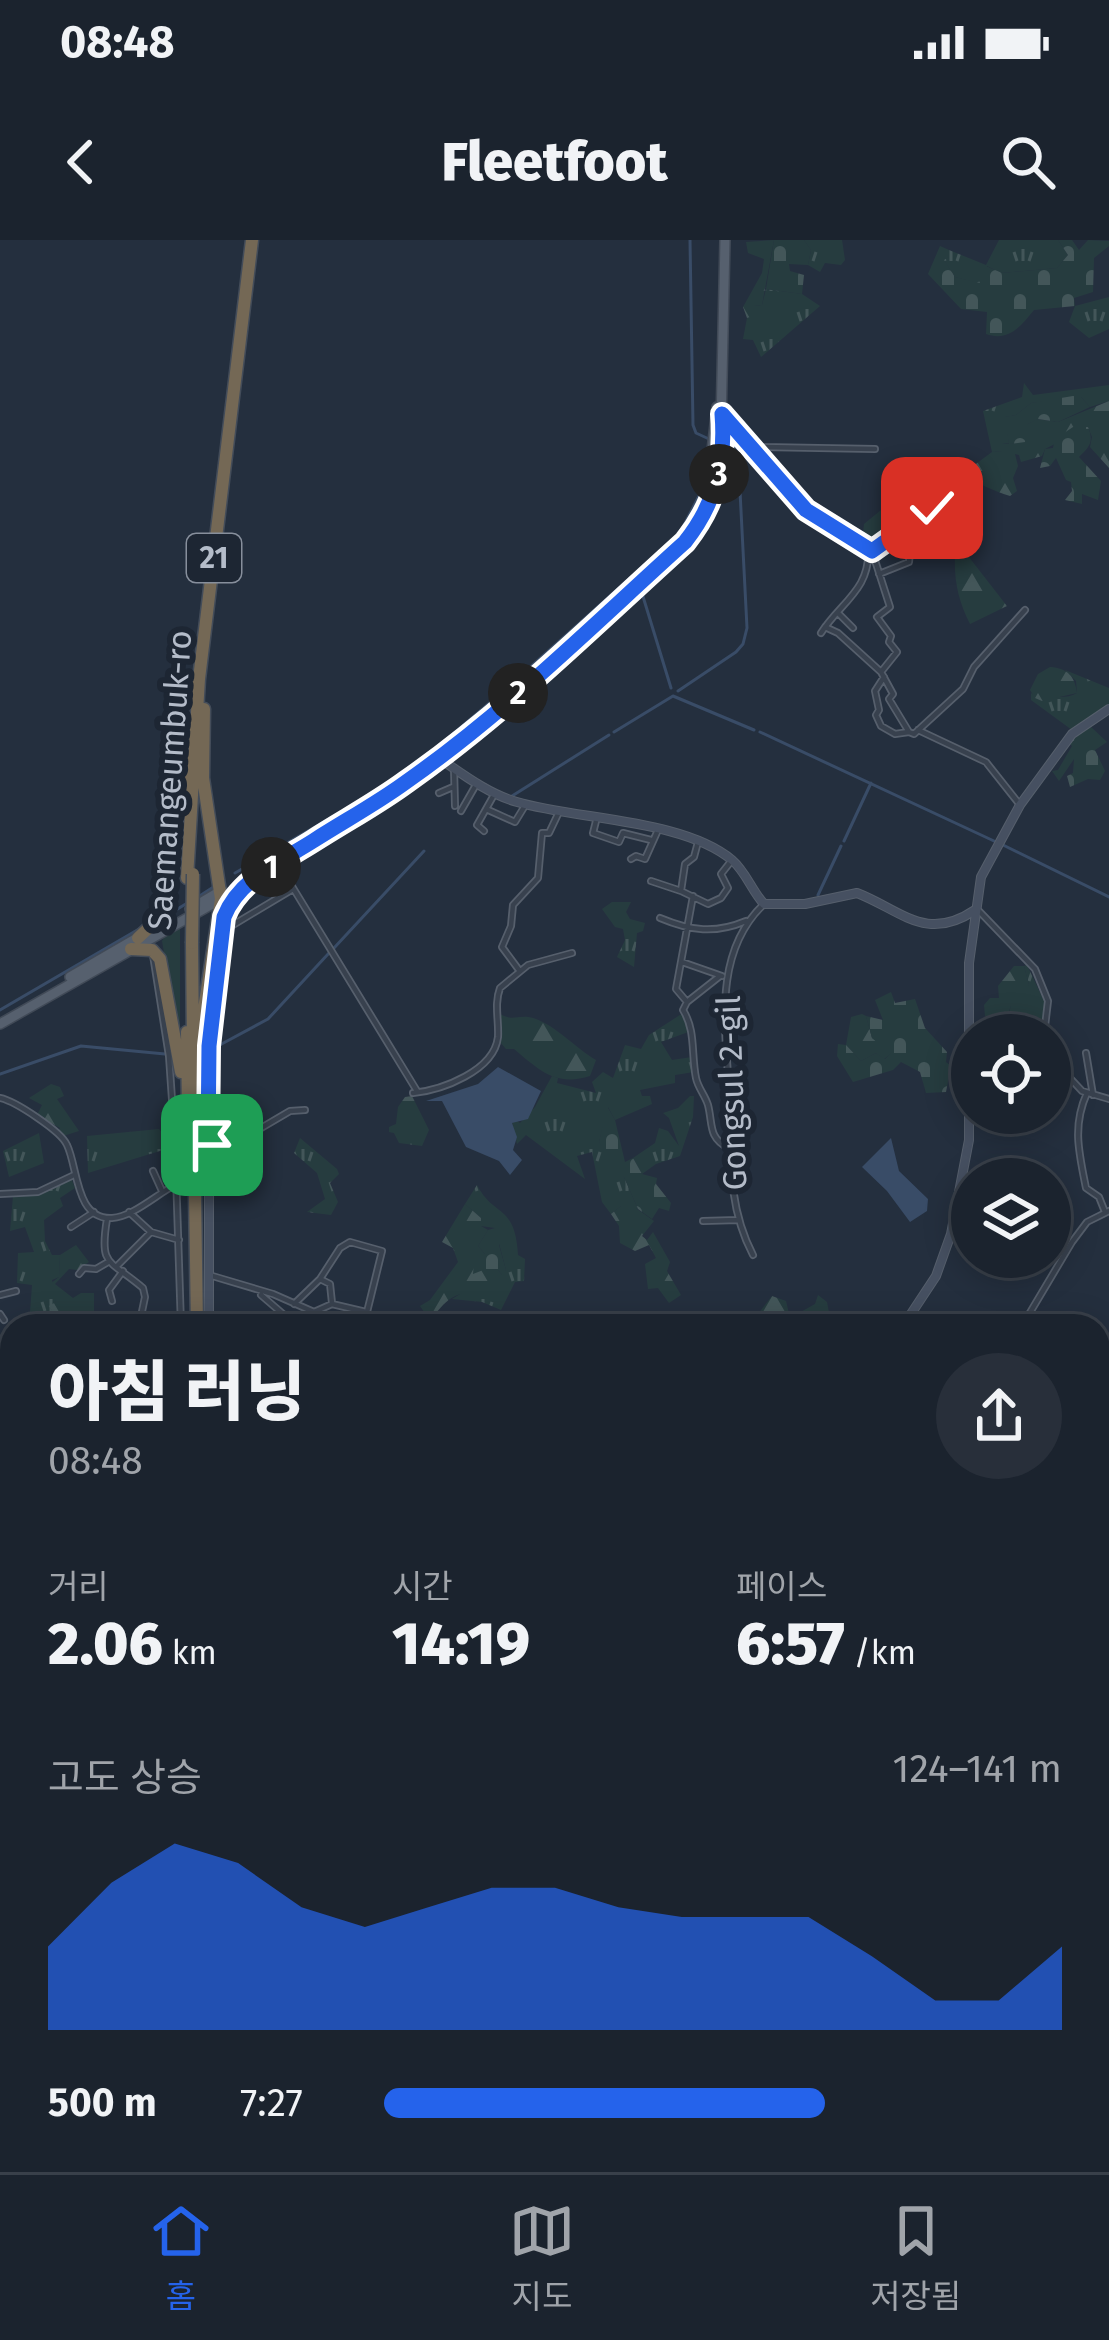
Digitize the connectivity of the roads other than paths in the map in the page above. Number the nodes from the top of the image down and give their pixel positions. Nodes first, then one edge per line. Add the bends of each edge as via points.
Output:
1 (255, 240) edge
2 (722, 240) edge
3 (720, 413) junction
4 (741, 431) junction
5 (875, 449) dead end
6 (904, 528) junction
7 (911, 542) junction
8 (870, 550) junction
9 (879, 574) junction
10 (1025, 610) dead end
11 (838, 613) junction
12 (853, 628) dead end
13 (882, 674) junction
14 (202, 679) junction
15 (1109, 709) edge
16 (914, 732) junction
17 (457, 742) junction
18 (437, 756) junction
19 (456, 769) junction
20 (477, 782) junction
21 (453, 787) junction
22 (439, 793) dead end
23 (495, 793) junction
24 (526, 804) junction
25 (1020, 805) junction
26 (486, 809) junction
27 (559, 812) junction
28 (597, 817) junction
29 (658, 830) junction
30 (484, 831) dead end
31 (593, 833) junction
32 (651, 840) junction
33 (698, 842) junction
34 (590, 845) dead end
35 (631, 860) dead end
36 (732, 860) junction
37 (277, 861) junction
38 (251, 879) junction
39 (651, 881) dead end
40 (225, 889) junction
41 (293, 889) junction
42 (681, 890) junction
43 (693, 896) junction
44 (764, 904) junction
45 (976, 910) junction
46 (660, 918) dead end
47 (746, 922) junction
48 (221, 926) junction
49 (157, 927) junction
50 (687, 927) junction
51 (134, 944) junction
52 (189, 945) junction
53 (572, 953) dead end
54 (156, 955) junction
55 (682, 962) junction
56 (519, 970) junction
57 (724, 976) junction
58 (687, 1002) junction
59 (1046, 1014) edge
60 (0, 1022) edge
61 (1086, 1053) dead end
62 (1071, 1081) edge
63 (1090, 1094) junction
64 (0, 1098) edge
65 (1109, 1099) edge
66 (305, 1110) dead end
67 (201, 1141) junction
68 (728, 1148) junction
69 (153, 1172) dead end
70 (189, 1172) junction
71 (74, 1175) junction
72 (177, 1184) junction
73 (162, 1191) junction
74 (0, 1194) edge
75 (94, 1212) junction
76 (129, 1212) junction
77 (1107, 1212) edge
78 (106, 1219) junction
79 (738, 1220) junction
80 (703, 1221) dead end
81 (71, 1227) dead end
82 (151, 1232) junction
83 (178, 1240) junction
84 (753, 1255) dead end
85 (108, 1262) junction
86 (120, 1269) junction
87 (79, 1274) dead end
88 (209, 1275) junction
89 (320, 1279) junction
90 (16, 1291) dead end
91 (256, 1291) junction
92 (0, 1295) edge
93 (112, 1300) dead end
94 (294, 1304) junction
95 (332, 1304) junction
96 (314, 1312) junction
97 (365, 1312) junction
98 (141, 1314) edge
99 (181, 1314) edge
100 (194, 1314) edge
101 (194, 1314) edge
102 (209, 1314) edge
103 (283, 1314) edge
104 (312, 1314) edge
105 (363, 1314) edge
106 (911, 1314) edge
107 (1029, 1314) edge

1 - 14 highway, Saemangeumbuk-ro / 21
2 - 3 main road
3 - 4 street
3 - 17 main road via 716,494 685,542
3 - 18 main road via 697,520
4 - 5 street via 761,447
4 - 8 street via 806,510
6 - 7 street
6 - 7 street via 938,505 963,513 965,534
6 - 8 street
7 - 9 street via 909,562
8 - 9 street
8 - 11 street via 858,592
9 - 13 street via 890,608 877,617 897,652
10 - 16 street via 963,688
11 - 12 street
11 - 13 street via 823,630 838,633
13 - 16 street
13 - 16 street via 875,691 881,726
14 - 40 highway, 21 via 203,778
14 - 49 highway, 21
14 - 52 highway, Saemangeumbuk-ro / 21, bridge
15 - 25 street via 1072,734
16 - 25 street via 992,766
17 - 18 main road
17 - 19 street
18 - 19 street
18 - 37 main road
19 - 20 street
19 - 21 street
20 - 21 street via 458,809
20 - 23 street
21 - 22 street
23 - 24 street
23 - 26 street
24 - 26 street via 515,822
24 - 27 street
25 - 45 street via 981,877
26 - 30 street via 477,825
27 - 28 street
27 - 56 street via 541,836 538,878 513,905 502,947
28 - 29 street
28 - 31 street
29 - 32 street
29 - 33 street
31 - 32 street
31 - 34 street
32 - 35 street via 645,859
33 - 36 street
33 - 42 street
36 - 43 street via 720,878 728,888 721,898 708,904
36 - 44 street
37 - 38 main road
37 - 40 main road
37 - 41 street
38 - 40 main road
38 - 48 street
39 - 42 street
40 - 48 highway
40 - 49 main road
41 - 48 street
41 - 56 street via 415,1092 445,1086 493,1054 497,992
42 - 43 street
43 - 50 street
44 - 45 street via 857,893 899,917 935,923
44 - 47 street, Gongsul 2-gil
45 - 59 street via 1035,969
45 - 106 street via 970,1140 951,1234
46 - 50 street
47 - 50 street via 716,931
47 - 57 street, Gongsul 2-gil
48 - 67 highway, 21 via 198,1048
49 - 51 highway
49 - 54 highway
50 - 55 street
51 - 54 highway
51 - 60 main road
52 - 67 highway, Saemangeumbuk-ro / 21
52 - 70 highway, Saemangeumbuk-ro / 21
53 - 56 street
54 - 70 highway, 21 via 180,1069
54 - 72 street
55 - 57 street
55 - 58 street via 673,983
57 - 58 street
57 - 68 street, Gongsul 2-gil
58 - 68 street via 697,1081 714,1138
61 - 63 street
62 - 63 street
63 - 65 street
63 - 77 street via 1076,1136 1086,1188
64 - 71 street via 65,1139
66 - 67 street via 256,1132
67 - 88 street
67 - 100 highway, Saemangeumbuk-ro / 21
68 - 79 street, Gongsul 2-gil
69 - 73 street
70 - 101 highway, Saemangeumbuk-ro / 21
71 - 74 street via 38,1192
71 - 75 street
72 - 73 street
72 - 83 street
73 - 76 street
75 - 78 street
75 - 81 street
76 - 78 street
76 - 82 street
77 - 107 street via 1087,1222
78 - 85 street
79 - 80 street, Gongsul 2-gil
79 - 84 street, Gongsul 2-gil
82 - 83 street
82 - 86 street
83 - 99 street
85 - 86 street
85 - 87 street
86 - 93 street
86 - 98 street via 143,1288
88 - 91 street
88 - 102 street
89 - 94 street
89 - 95 street via 330,1284
89 - 97 street via 350,1243 382,1251
90 - 92 street
91 - 94 street
91 - 103 street
94 - 96 street
95 - 96 street
95 - 97 street
96 - 104 street
97 - 105 street

